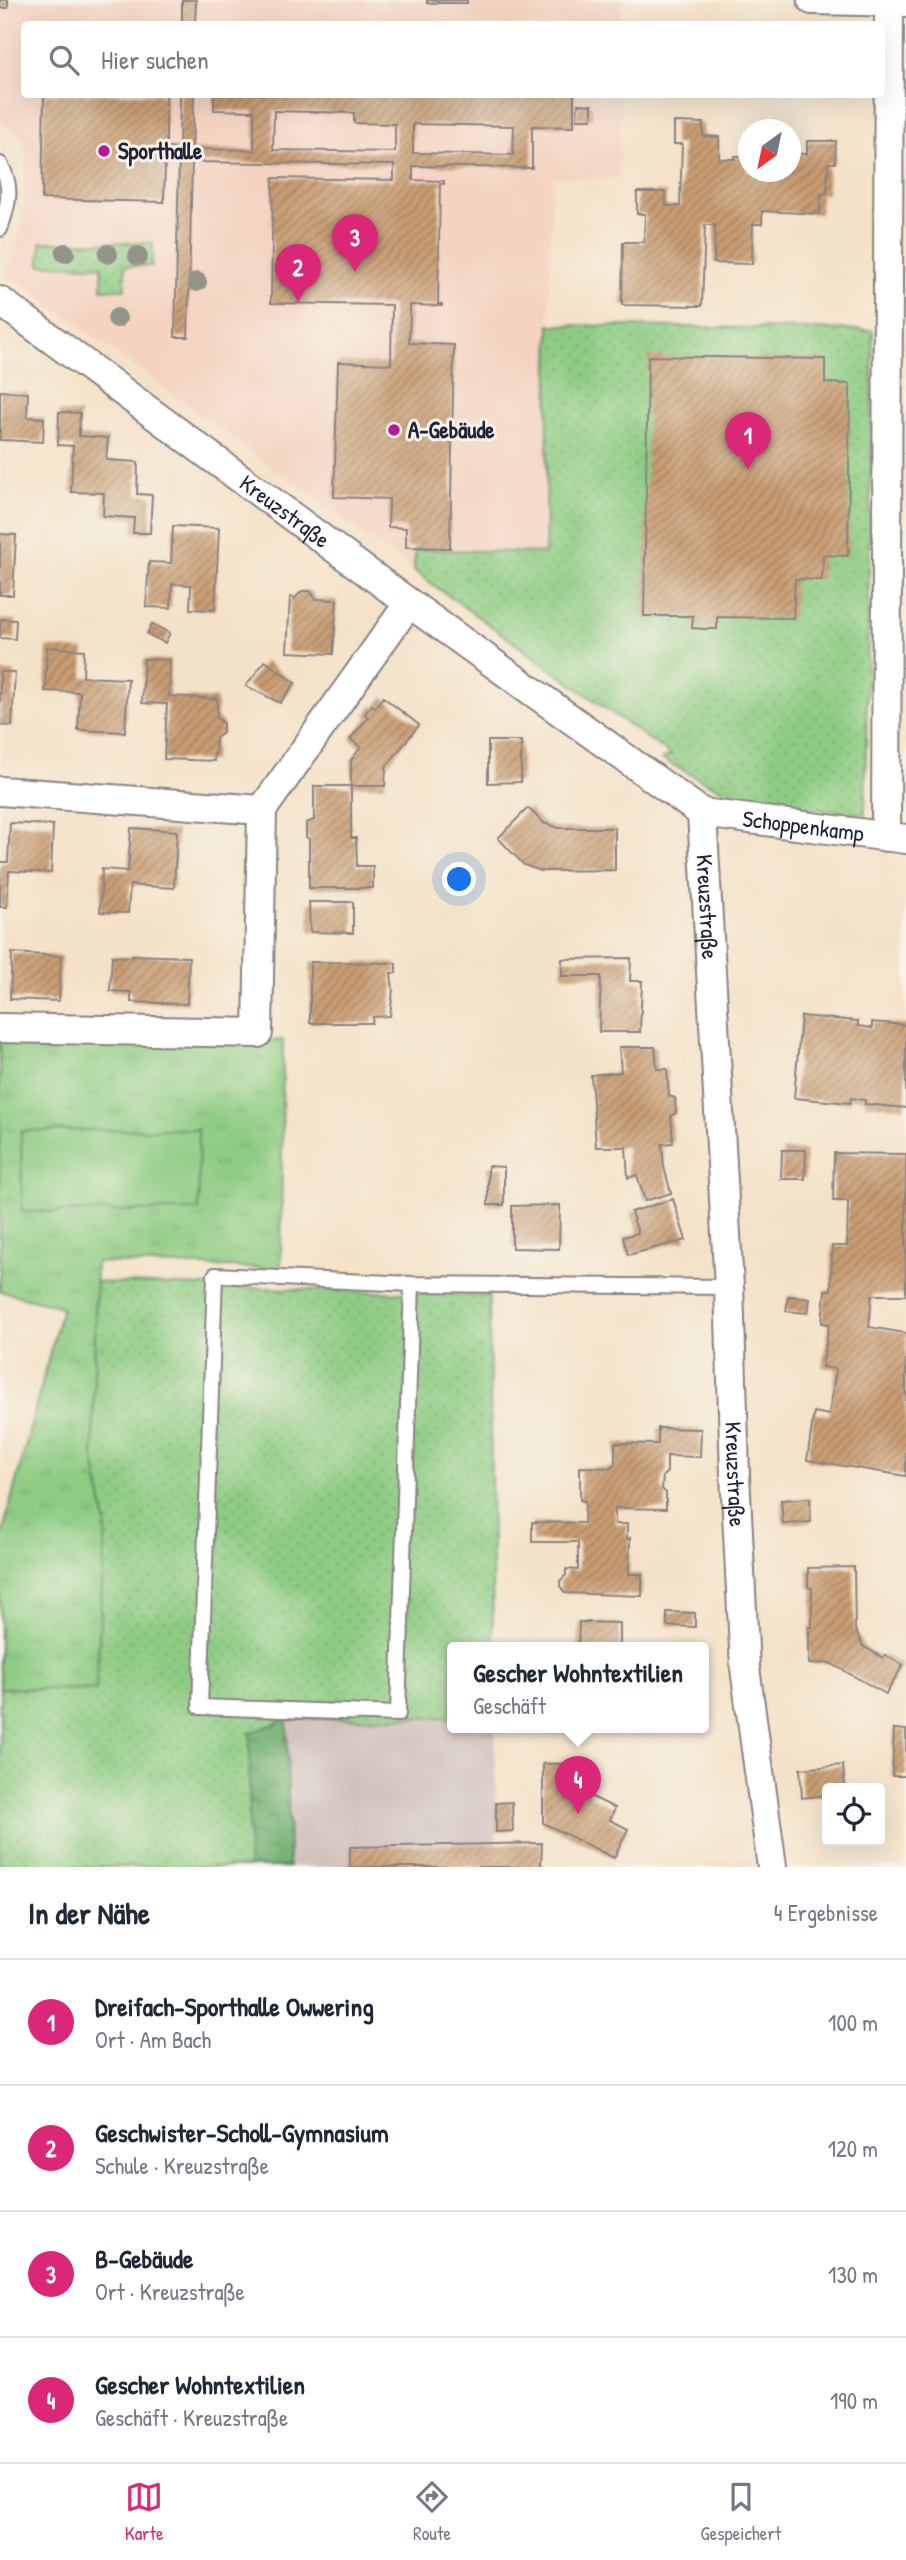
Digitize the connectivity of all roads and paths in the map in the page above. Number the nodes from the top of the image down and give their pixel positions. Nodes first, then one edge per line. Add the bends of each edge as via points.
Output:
1 (812, 0) edge
2 (898, 1) edge
3 (0, 164) edge
4 (0, 229) edge
5 (0, 301) edge
6 (409, 603) junction
7 (0, 792) edge
8 (262, 810) junction
9 (702, 813) junction
10 (896, 838) edge
11 (0, 1028) edge
12 (412, 1284) junction
13 (729, 1287) junction
14 (772, 1867) edge

1 - 2 street
2 - 10 street
3 - 4 lane via 7,176 10,200
5 - 6 street, Kreuzstraße
6 - 8 street
6 - 9 street, Kreuzstraße
7 - 8 street
8 - 11 street via 258,1033
9 - 10 street, Schoppenkamp
9 - 13 street, Kreuzstraße
12 - 12 lane via 215,1275 200,1707 398,1714
12 - 13 lane
13 - 14 street, Kreuzstraße via 745,1668

